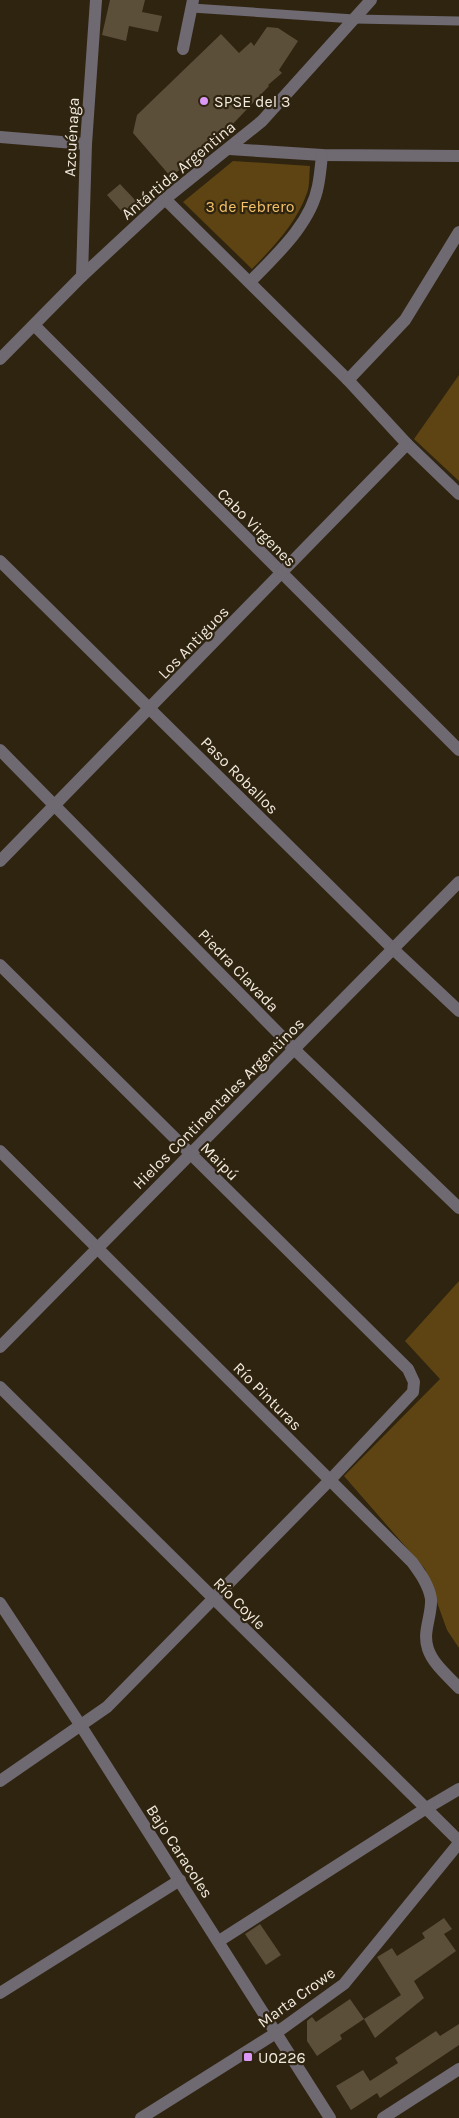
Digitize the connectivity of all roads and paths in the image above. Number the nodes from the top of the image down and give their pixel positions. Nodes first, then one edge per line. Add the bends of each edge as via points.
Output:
1 (96, 0) edge
2 (371, 0) edge
3 (192, 4) edge
4 (354, 19) junction
5 (459, 21) edge
6 (183, 49) dead end
7 (0, 137) edge
8 (86, 144) junction
9 (229, 149) junction
10 (322, 155) junction
11 (459, 156) edge
12 (165, 199) junction
13 (459, 232) edge
14 (82, 276) junction
15 (250, 282) junction
16 (34, 325) junction
17 (0, 359) edge
18 (348, 380) junction
19 (407, 444) junction
20 (459, 494) edge
21 (0, 561) edge
22 (281, 574) junction
23 (150, 710) junction
24 (0, 750) edge
25 (459, 750) edge
26 (55, 804) junction
27 (0, 861) edge
28 (459, 882) edge
29 (392, 948) junction
30 (0, 965) edge
31 (459, 1011) edge
32 (294, 1049) junction
33 (0, 1151) edge
34 (190, 1154) junction
35 (459, 1208) edge
36 (98, 1249) junction
37 (0, 1347) edge
38 (0, 1387) edge
39 (330, 1480) junction
40 (214, 1600) junction
41 (0, 1604) edge
42 (459, 1688) edge
43 (81, 1726) junction
44 (0, 1781) edge
45 (459, 1789) edge
46 (425, 1809) junction
47 (459, 1842) edge
48 (180, 1880) junction
49 (219, 1941) junction
50 (0, 1993) edge
51 (276, 2033) junction
52 (459, 2069) edge
53 (141, 2118) edge
54 (330, 2118) edge
55 (383, 2118) edge

1 - 8 street, Azcuénaga
2 - 4 street, Antártida Argentina
3 - 4 lane
3 - 6 street
4 - 5 lane
4 - 9 street, Antártida Argentina via 262,121
7 - 8 street
8 - 14 street, Azcuénaga
9 - 10 street
9 - 12 street, Antártida Argentina
10 - 11 street
10 - 15 street via 318,187 304,220 283,248
12 - 14 street, Antártida Argentina
12 - 15 street
13 - 18 street via 405,320
14 - 16 street, Antártida Argentina
15 - 18 street
16 - 17 street, Antártida Argentina
16 - 22 street, Cabo Virgenes
18 - 19 street
19 - 20 street
19 - 22 street, Los Antiguos
21 - 23 street, Paso Roballos
22 - 23 street, Los Antiguos
22 - 25 street, Cabo Virgenes
23 - 26 street, Los Antiguos
23 - 29 street, Paso Roballos
24 - 26 street, Piedra Clavada
26 - 27 street, Los Antiguos
26 - 32 street, Piedra Clavada
28 - 29 street, Hielos Continentales Argentinos
29 - 31 street, Paso Roballos
29 - 32 street, Hielos Continentales Argentinos
30 - 34 street, Maipú
32 - 34 street, Hielos Continentales Argentinos
32 - 35 street, Piedra Clavada
33 - 36 street, Río Pinturas
34 - 36 street, Hielos Continentales Argentinos
34 - 39 street, Maipú via 408,1369 414,1382 413,1392
36 - 37 street, Hielos Continentales Argentinos
36 - 39 street, Río Pinturas
38 - 40 street, Río Coyle
39 - 40 street
39 - 42 street, Río Pinturas via 412,1562 426,1582 431,1600 427,1647 432,1660
40 - 43 street via 107,1707
40 - 46 street, Río Coyle
41 - 43 street, Bajo Caracoles
43 - 44 street
43 - 48 street, Bajo Caracoles
45 - 46 street
46 - 47 street, Río Coyle
46 - 49 street
47 - 51 street, Marta Crowe via 344,1984
48 - 49 street, Bajo Caracoles
48 - 50 street
49 - 51 street, Bajo Caracoles
51 - 53 street, Marta Crowe
51 - 54 street, Bajo Caracoles
52 - 55 street

